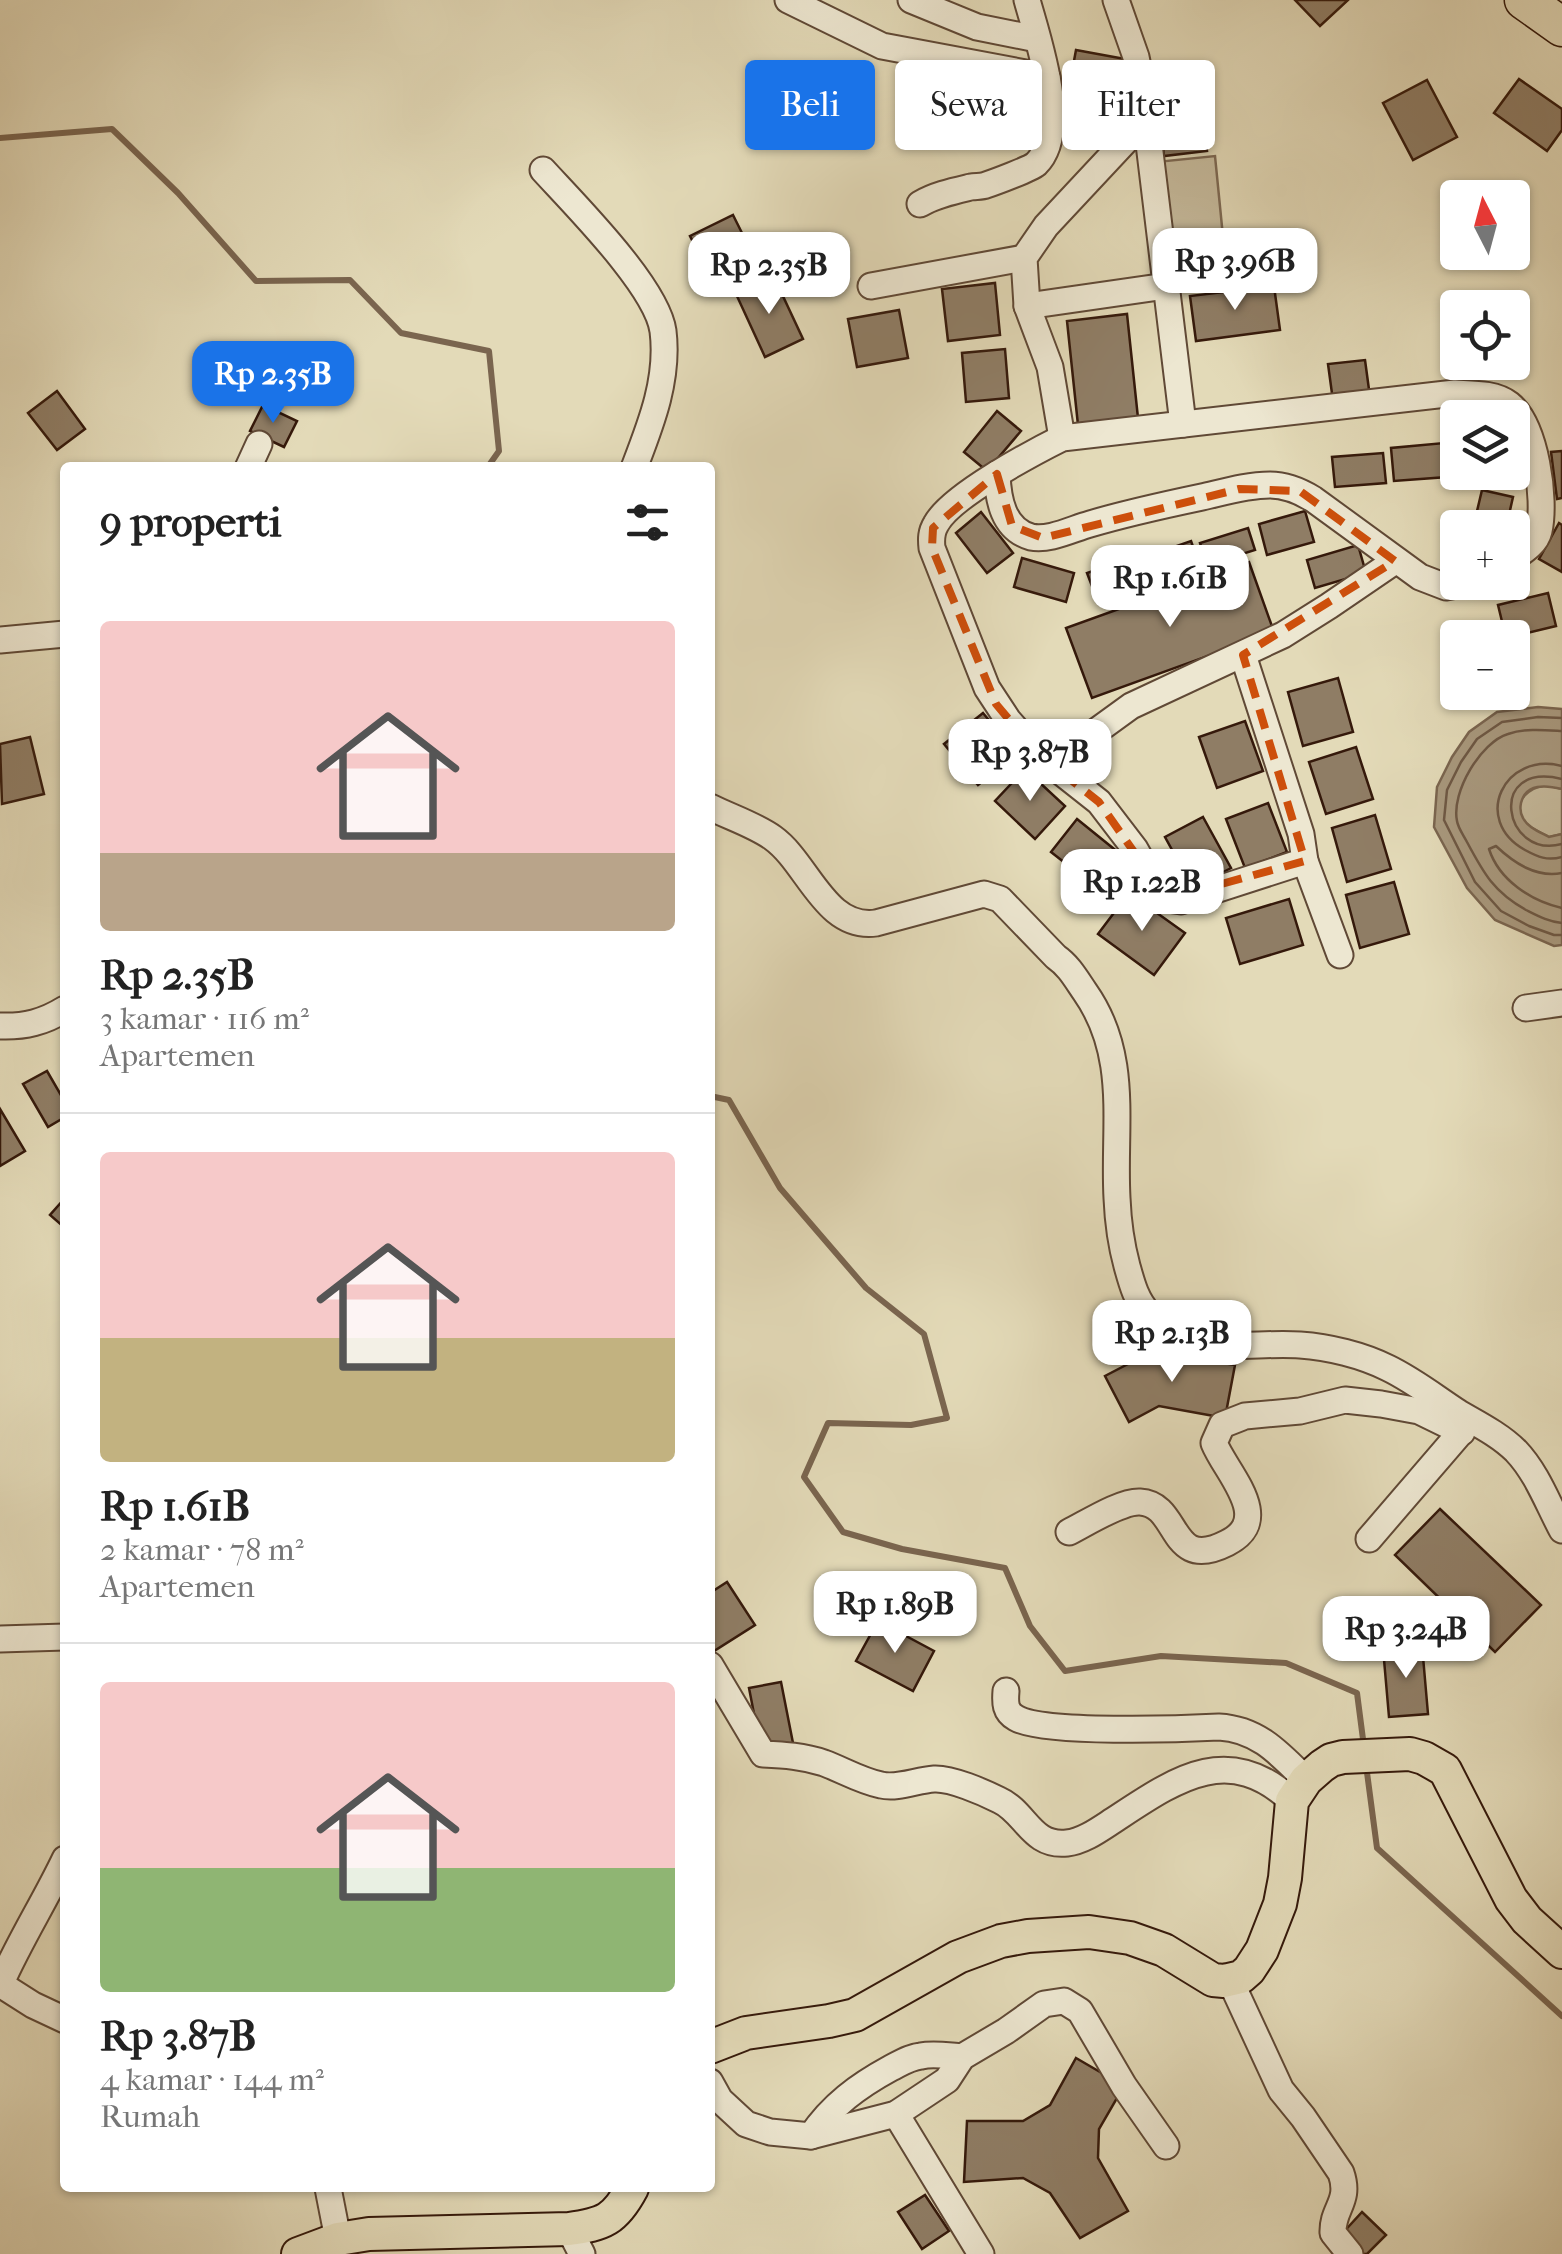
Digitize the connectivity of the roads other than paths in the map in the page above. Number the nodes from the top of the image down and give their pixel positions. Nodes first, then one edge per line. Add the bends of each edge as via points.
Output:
1 (788, 0) edge
2 (910, 0) edge
3 (1027, 0) edge
4 (1116, 0) edge
5 (1524, 0) edge
6 (1562, 28) edge
7 (1037, 39) junction
8 (1136, 60) edge
9 (1047, 77) junction
10 (1117, 150) edge
11 (1150, 150) edge
12 (543, 170) dead end
13 (920, 204) dead end
14 (1024, 258) junction
15 (871, 286) dead end
16 (1166, 286) junction
17 (1027, 306) junction
18 (1183, 424) junction
19 (1062, 438) junction
20 (636, 462) edge
21 (997, 474) junction
22 (1530, 545) edge
23 (1395, 560) junction
24 (1440, 585) edge
25 (60, 634) edge
26 (0, 640) edge
27 (1242, 655) junction
28 (1052, 764) junction
29 (715, 810) edge
30 (1305, 861) junction
31 (1340, 956) dead end
32 (1562, 1003) edge
33 (1526, 1008) dead end
34 (60, 1011) edge
35 (0, 1026) edge
36 (1462, 1432) junction
37 (1562, 1530) edge
38 (1068, 1532) dead end
39 (1369, 1539) dead end
40 (1562, 1548) edge
41 (60, 1637) edge
42 (0, 1640) edge
43 (715, 1673) edge
44 (1006, 1691) dead end
45 (1299, 1791) junction
46 (60, 1870) edge
47 (1562, 1952) edge
48 (1230, 1980) junction
49 (0, 1984) edge
50 (60, 2018) edge
51 (715, 2045) edge
52 (962, 2057) junction
53 (715, 2091) edge
54 (896, 2114) junction
55 (811, 2136) junction
56 (1166, 2146) dead end
57 (329, 2192) edge
58 (629, 2192) edge
59 (338, 2238) junction
60 (576, 2241) edge
61 (405, 2243) edge
62 (298, 2254) edge
63 (981, 2254) edge
64 (1350, 2254) edge

1 - 9 street via 882,46
2 - 7 street via 977,27
3 - 7 street
4 - 8 street
5 - 6 highway
7 - 9 street
9 - 13 street via 1050,135 1032,167
10 - 14 street
11 - 16 street
12 - 20 street via 639,281 659,314 660,391
14 - 15 street
14 - 17 street
16 - 17 street
16 - 18 street
17 - 19 street via 1050,367
18 - 19 street
18 - 22 street via 1456,394 1502,400 1529,432 1538,464 1539,531
19 - 21 street
21 - 23 street via 1007,519 1029,536 1273,485 1300,491
21 - 28 street via 939,519 932,548 996,704
23 - 24 street
23 - 27 street
25 - 26 street
27 - 28 street via 1131,706
27 - 30 street
28 - 30 street via 1098,802 1167,899
29 - 37 street via 775,840 850,921 876,923 997,896 1066,965 1112,1044 1120,1240 1133,1290 1150,1316 1204,1344 1301,1345 1387,1367 1518,1454
30 - 31 street
32 - 33 street
34 - 35 street via 42,1022
36 - 38 street via 1419,1411 1360,1401 1245,1416 1222,1425 1214,1443 1247,1509 1237,1538 1192,1550 1159,1510 1136,1502
36 - 39 street
36 - 40 street via 1515,1472
41 - 42 street
43 - 45 street via 763,1754 808,1758 884,1786 948,1780 1001,1800 1034,1834 1054,1843 1090,1835 1204,1770 1230,1770
44 - 45 street via 1008,1712 1032,1724 1238,1730 1272,1746
45 - 47 main road via 1322,1766 1343,1757 1398,1753 1446,1770 1511,1900
45 - 48 main road via 1280,1904 1255,1962
46 - 49 street
48 - 51 main road via 1208,1978 1130,1938 1088,1932 1028,1936 958,1956 855,2015 746,2032
48 - 64 street via 1281,2090 1341,2173 1344,2200 1332,2233
49 - 50 street
52 - 54 street via 947,2080
52 - 55 street via 906,2060 837,2104
52 - 56 street via 1044,2004 1068,2002
53 - 55 street via 746,2124
54 - 55 street
54 - 63 street
57 - 59 street
58 - 60 main road via 612,2217
59 - 61 main road via 359,2234
59 - 62 main road
60 - 61 main road

